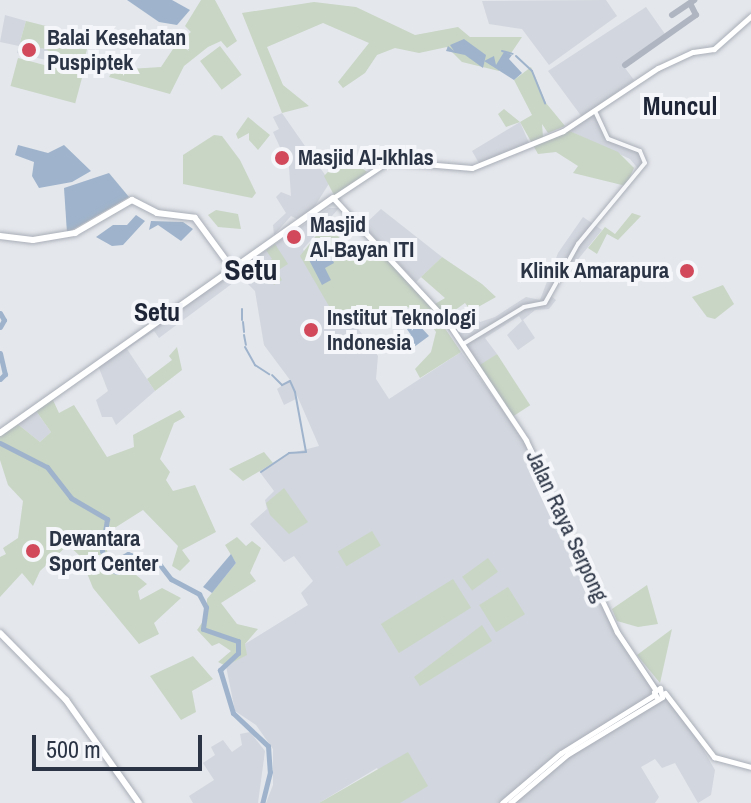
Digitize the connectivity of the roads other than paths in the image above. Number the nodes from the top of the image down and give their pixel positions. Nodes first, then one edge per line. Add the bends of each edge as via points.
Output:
1 (751, 16) edge
2 (596, 113) junction
3 (333, 198) junction
4 (0, 236) edge
5 (231, 267) junction
6 (462, 344) junction
7 (0, 433) edge
8 (0, 633) edge
9 (659, 693) junction
10 (751, 767) edge
11 (517, 793) junction
12 (139, 803) edge
13 (502, 803) edge
14 (510, 803) edge

1 - 2 main road via 714,49 691,52 658,68
2 - 3 main road via 475,167 389,161
2 - 6 street via 608,139 640,151 645,163 581,240 545,303 526,306
3 - 5 main road
3 - 6 main road, Jalan Raya Serpong via 437,308
4 - 5 main road via 33,240 75,233 132,200 157,213 195,218
5 - 7 main road
6 - 9 main road, Jalan Raya Serpong via 539,460 617,632
8 - 12 main road via 66,700
9 - 10 main road, Jalan Raya Serpong via 714,757
9 - 11 main road
11 - 13 main road
11 - 14 main road

